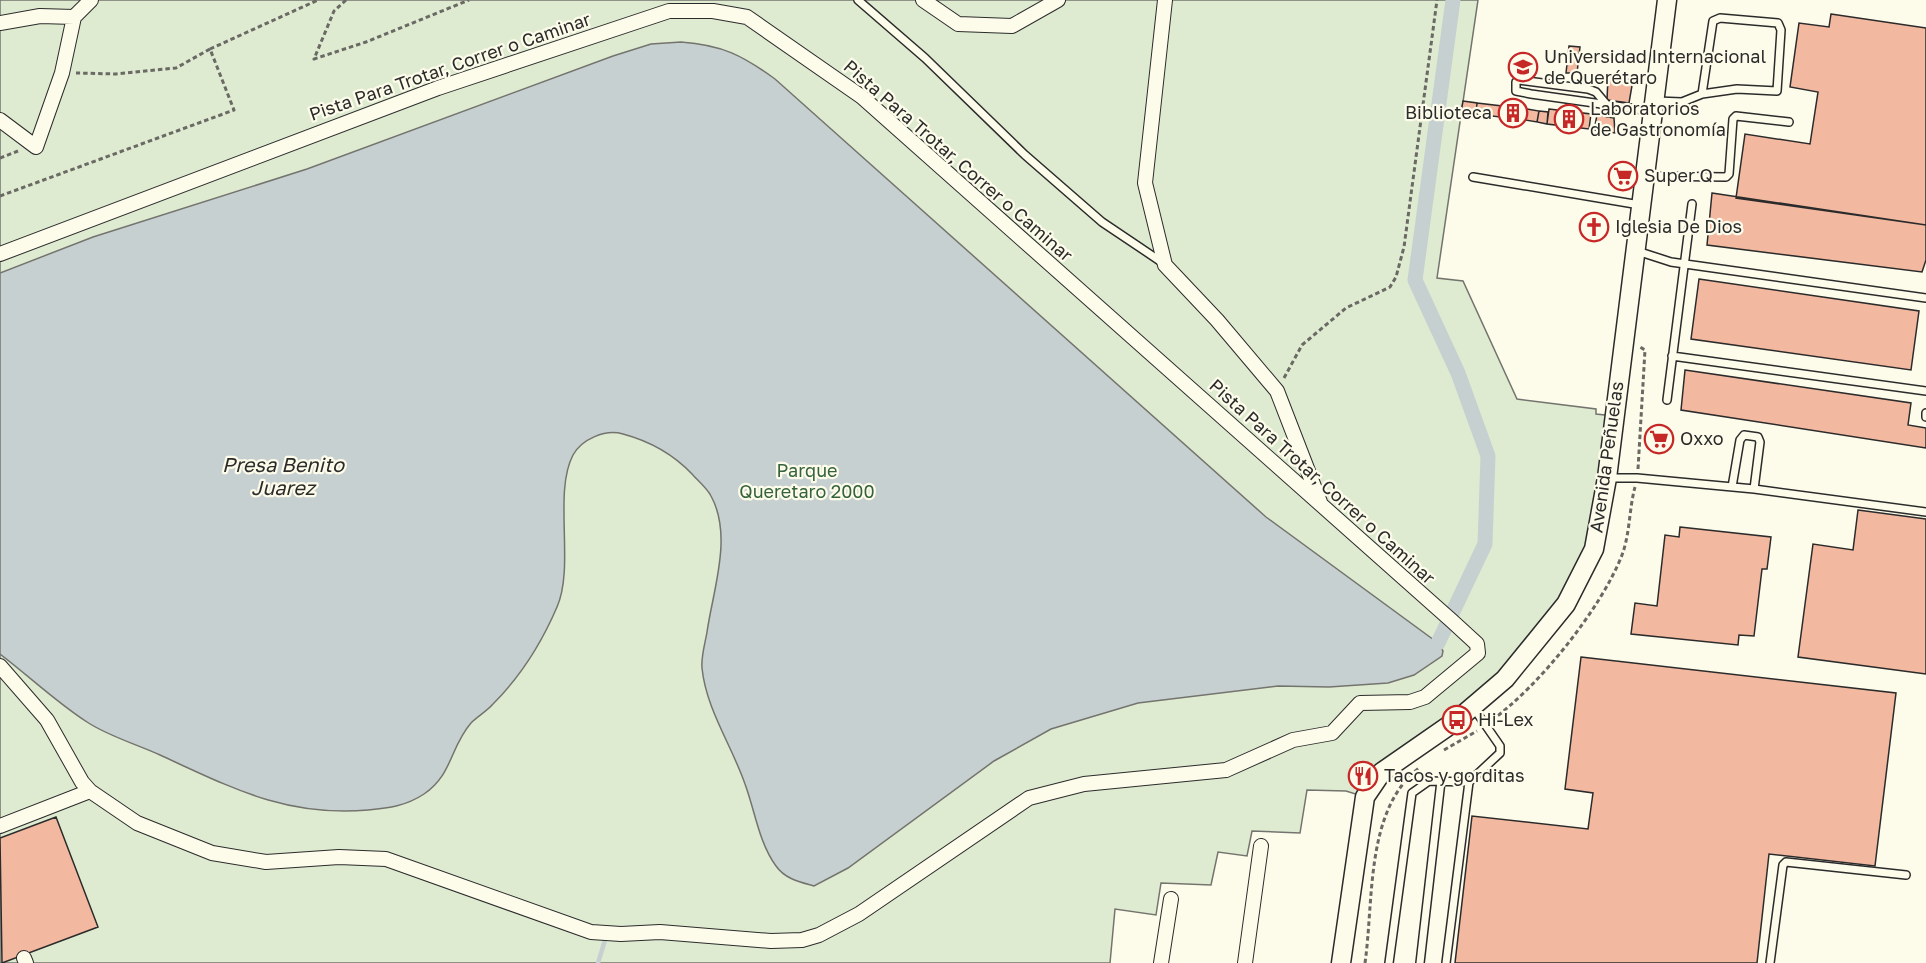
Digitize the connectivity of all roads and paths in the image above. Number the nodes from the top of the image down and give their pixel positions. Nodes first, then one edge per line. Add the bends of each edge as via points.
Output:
1 (91, 0) edge
2 (318, 0) edge
3 (346, 0) edge
4 (469, 0) edge
5 (858, 0) edge
6 (923, 0) edge
7 (1058, 0) edge
8 (1165, 0) edge
9 (1437, 0) edge
10 (1667, 0) edge
11 (74, 17) junction
12 (0, 23) edge
13 (210, 49) junction
14 (62, 73) junction
15 (1702, 94) junction
16 (1607, 105) junction
17 (1653, 106) junction
18 (0, 120) edge
19 (1789, 122) dead end
20 (1644, 176) junction
21 (1473, 177) dead end
22 (0, 196) edge
23 (1692, 204) dead end
24 (1640, 205) junction
25 (1634, 251) junction
26 (0, 254) edge
27 (1684, 264) junction
28 (1165, 265) junction
29 (1926, 298) edge
30 (1672, 356) junction
31 (1926, 390) edge
32 (1277, 391) junction
33 (1667, 400) dead end
34 (1607, 478) junction
35 (1732, 487) junction
36 (1754, 489) junction
37 (1321, 506) junction
38 (1926, 512) edge
39 (0, 666) edge
40 (1473, 707) junction
41 (1441, 781) junction
42 (1469, 782) junction
43 (90, 791) junction
44 (0, 826) edge
45 (1261, 846) dead end
46 (1906, 875) dead end
47 (1171, 899) dead end
48 (1161, 963) edge
49 (1245, 963) edge
50 (1341, 963) edge
51 (1389, 963) edge
52 (1420, 963) edge
53 (1446, 963) edge
54 (1770, 963) edge

1 - 11 street
2 - 13 path
3 - 4 path via 334,11 314,58 366,42
5 - 28 lane via 1093,214
6 - 7 street via 958,24 1012,26
8 - 28 street via 1144,183
9 - 32 path via 1404,248 1396,277 1390,287 1346,308 1302,345
10 - 17 street, Avenida Peñuelas
11 - 12 street via 40,16
11 - 14 street
13 - 14 path via 176,68 116,74
13 - 22 path via 234,110
14 - 18 street via 36,147
15 - 15 lane via 1737,89 1777,91 1781,30 1778,23 1720,18 1713,21
15 - 17 lane via 1682,102
16 - 16 lane via 1588,89 1516,82 1517,92
16 - 17 lane
17 - 20 street, Avenida Peñuelas
19 - 20 lane via 1736,116 1726,177
20 - 24 street, Avenida Peñuelas
21 - 24 lane
23 - 27 lane
24 - 25 street, Avenida Peñuelas
25 - 27 lane
25 - 34 street, Avenida Peñuelas
26 - 37 street, Pista Para Trotar, Correr o Caminar via 427,92 669,11 713,11 747,17 862,97
27 - 29 lane
27 - 30 lane
28 - 32 street
30 - 31 lane
30 - 33 lane
32 - 37 street
34 - 35 lane
34 - 40 street, Avenida Peñuelas via 1594,549 1566,604 1505,679
35 - 36 lane
35 - 36 lane via 1744,435 1758,437 1760,442
36 - 38 lane
37 - 43 street, Pista Para Trotar, Correr o Caminar via 1477,644 1478,653 1425,698 1410,702 1364,702 1328,735 1293,740 1226,770 1084,784 1029,798 859,914 802,940 591,932 386,859 339,857 266,862 212,853 137,823
39 - 43 street via 47,720
40 - 42 lane via 1500,746 1500,753
40 - 50 street, Avenida Peñuelas via 1382,772 1365,797
41 - 42 lane
41 - 51 lane via 1429,781 1413,793
41 - 52 lane
42 - 53 lane
43 - 44 street
45 - 49 street
46 - 54 lane via 1786,862
47 - 48 street

